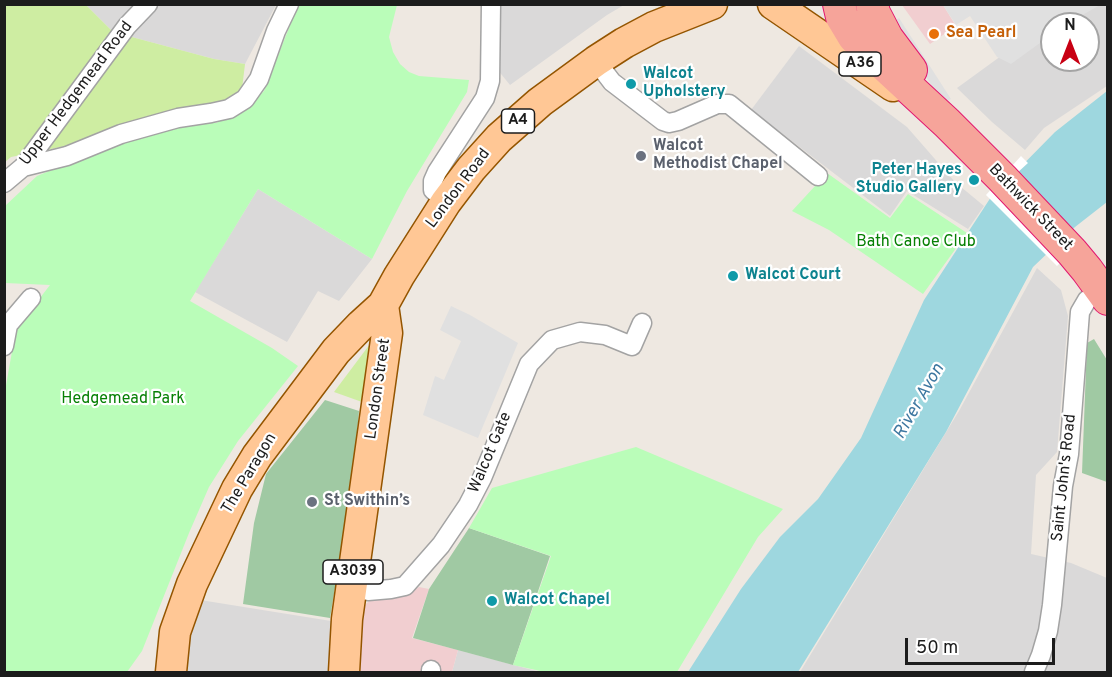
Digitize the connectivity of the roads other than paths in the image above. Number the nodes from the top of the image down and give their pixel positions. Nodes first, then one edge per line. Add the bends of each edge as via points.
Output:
1 (148, 4) edge
2 (289, 4) edge
3 (491, 4) edge
4 (712, 4) edge
5 (773, 4) edge
6 (839, 4) edge
7 (872, 4) edge
8 (596, 61) junction
9 (947, 123) junction
10 (23, 167) junction
11 (818, 176) dead end
12 (4, 183) edge
13 (446, 202) junction
14 (1104, 293) edge
15 (31, 298) dead end
16 (383, 305) junction
17 (642, 323) dead end
18 (4, 346) edge
19 (351, 588) junction
20 (165, 669) edge
21 (344, 672) edge
22 (1034, 672) edge

1 - 10 street, Upper Hedgemead Road via 127,26
2 - 10 street via 259,79 245,99 229,109 178,117 67,156
3 - 13 street via 490,81 485,98 433,181 433,190
4 - 8 main road, London Road / A4 via 654,27
5 - 9 main road, A36
6 - 9 highway, A36 via 854,37
7 - 9 highway, A36 via 887,38
8 - 11 street via 612,82 669,123 717,104 729,104
8 - 13 main road, London Road / A4 via 499,138
9 - 14 highway, Bathwick Street / A36 via 1072,252
10 - 12 street, Upper Hedgemead Road
13 - 16 main road, London Road / A4
14 - 22 street, Saint John's Road via 1087,300 1080,312 1052,605
15 - 18 street via 8,325
16 - 19 main road, London Street / A3039 via 387,333
16 - 20 main road, The Paragon / A4 via 336,351 247,472 192,584
17 - 19 street, Walcot Gate via 639,350 605,335 580,332 552,340 529,364 482,478 441,545 405,586 368,591
19 - 21 main road, A3039

